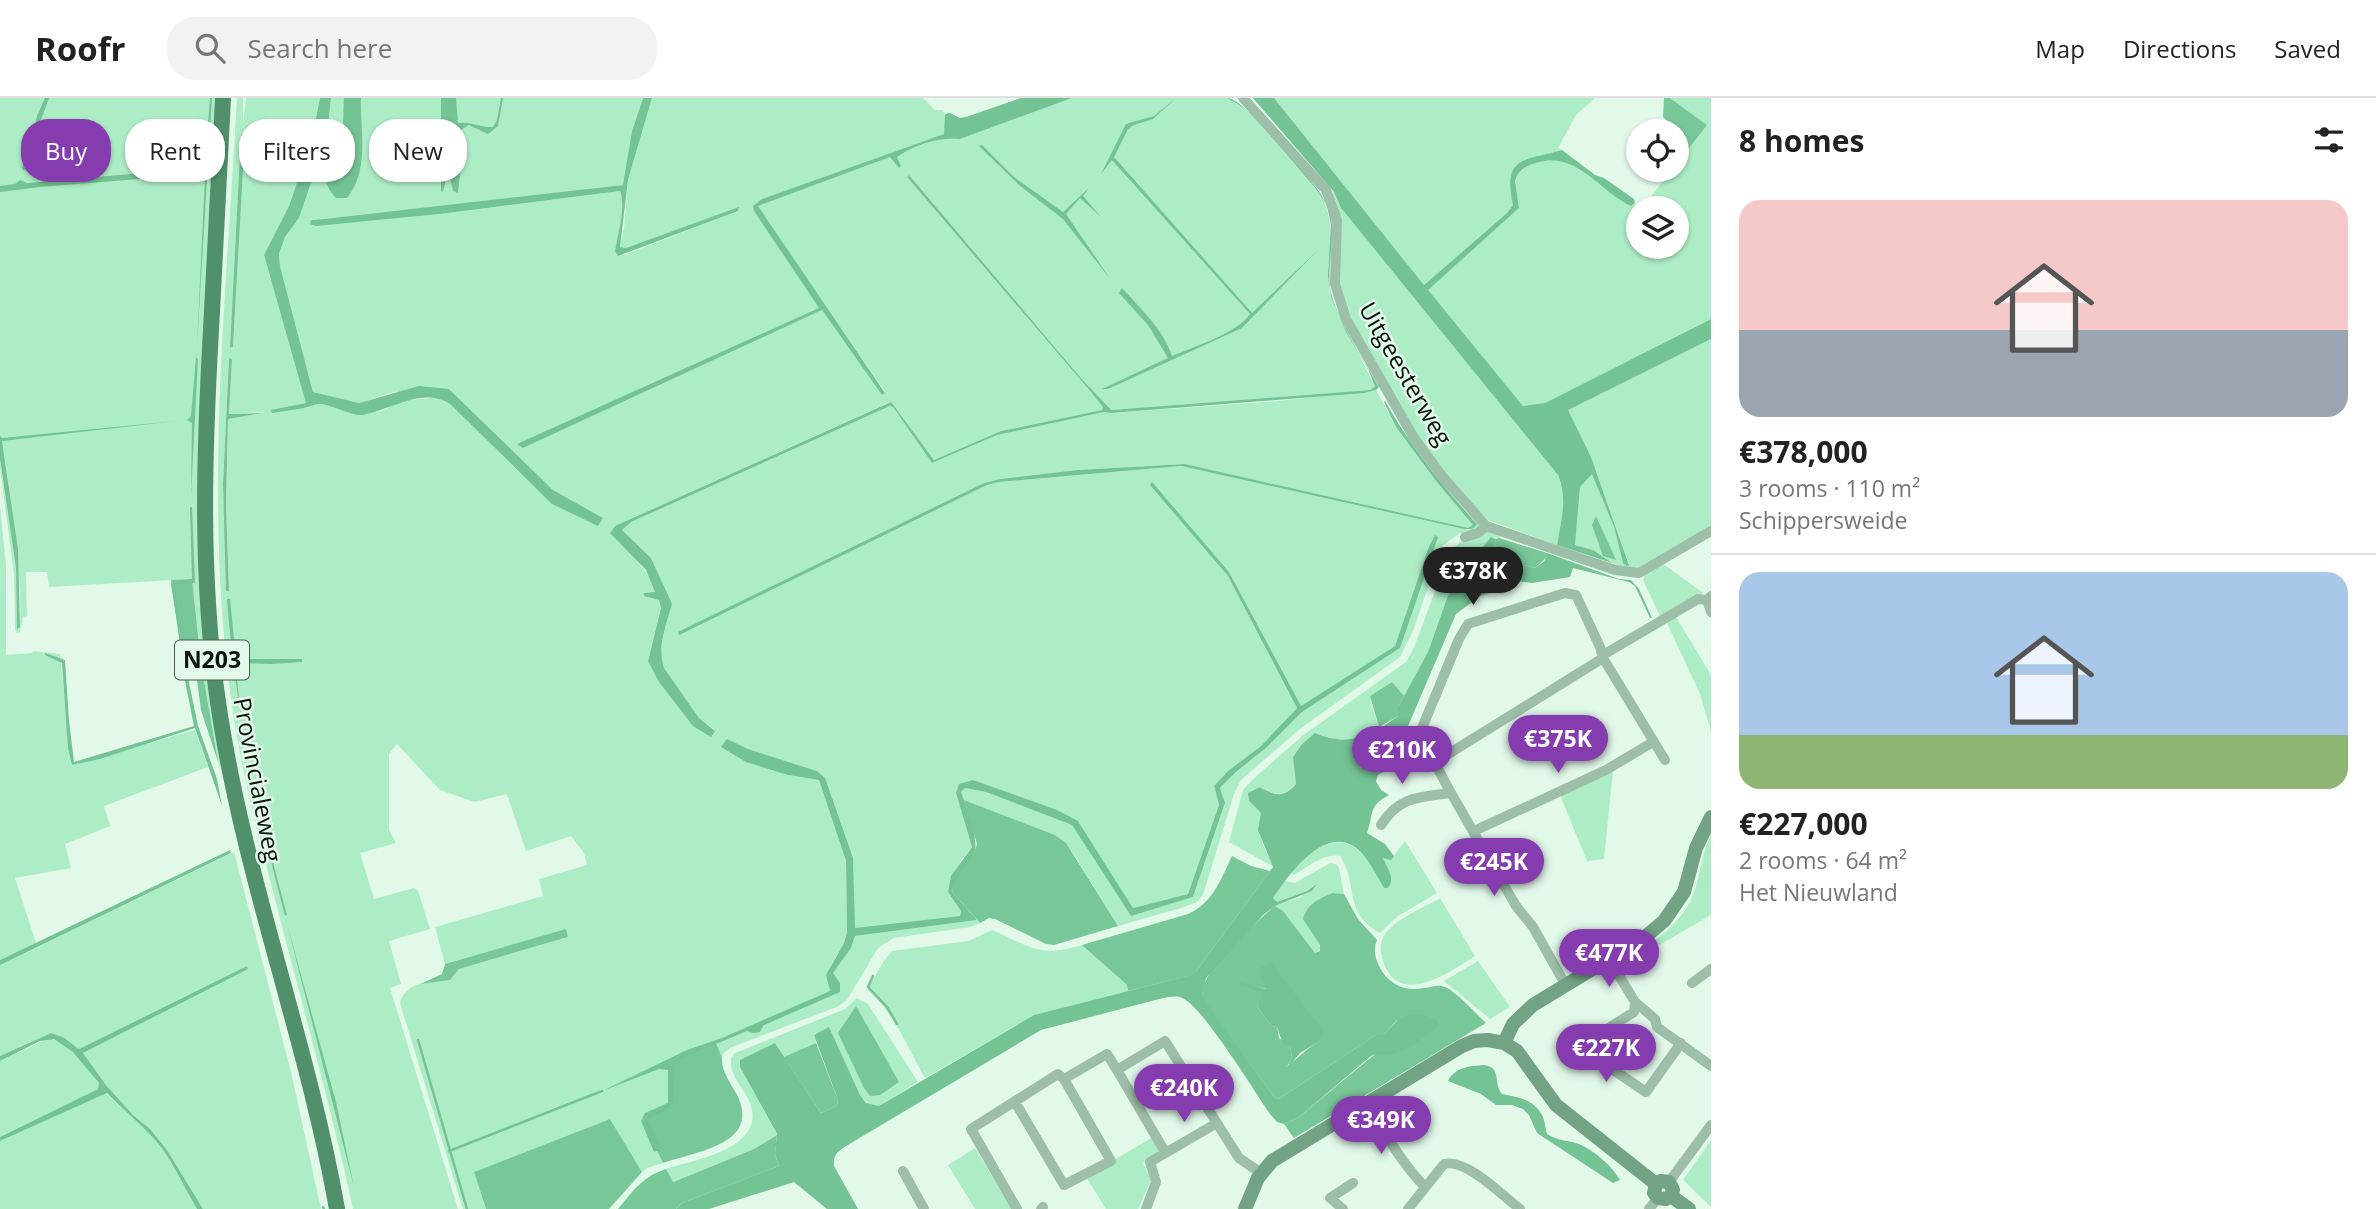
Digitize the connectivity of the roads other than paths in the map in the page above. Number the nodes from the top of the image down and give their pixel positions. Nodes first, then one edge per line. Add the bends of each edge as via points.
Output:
1 (223, 98) edge
2 (1244, 98) edge
3 (1486, 526) junction
4 (1711, 531) edge
5 (1465, 537) dead end
6 (1709, 598) edge
7 (1711, 612) edge
8 (1603, 657) junction
9 (1653, 741) junction
10 (1665, 760) dead end
11 (1437, 761) junction
12 (1451, 793) junction
13 (1711, 817) edge
14 (1381, 825) dead end
15 (1474, 831) junction
16 (1609, 959) junction
17 (1711, 969) edge
18 (1692, 984) dead end
19 (1565, 985) junction
20 (1635, 1002) junction
21 (1504, 1043) junction
22 (1681, 1043) junction
23 (1711, 1066) edge
24 (1117, 1070) junction
25 (1064, 1079) junction
26 (1015, 1102) junction
27 (1367, 1104) junction
28 (1217, 1123) junction
29 (1711, 1125) edge
30 (1165, 1152) junction
31 (903, 1171) dead end
32 (1261, 1173) junction
33 (1353, 1183) dead end
34 (1424, 1186) junction
35 (1661, 1194) edge
36 (337, 1209) edge
37 (924, 1209) edge
38 (1017, 1209) edge
39 (1146, 1209) edge
40 (1245, 1209) edge
41 (1343, 1209) edge
42 (1408, 1209) edge
43 (1520, 1209) edge
44 (1689, 1209) edge

1 - 36 main road, Provincialeweg / N203 via 204,454 212,660 242,831
2 - 3 street, Uitgeesterweg via 1326,190 1337,220 1335,284 1346,319 1414,438
3 - 4 street, Uitgeesterweg via 1615,570 1639,573
3 - 5 street
6 - 7 street
6 - 8 street via 1698,599
8 - 9 street
8 - 11 street
8 - 11 street via 1576,595 1565,593 1468,624 1417,740
9 - 10 street
9 - 15 street via 1606,770
11 - 12 street
12 - 14 street via 1402,802
12 - 15 street
13 - 16 street via 1675,908 1651,932
15 - 19 street
16 - 19 street
16 - 20 street
17 - 18 street
19 - 21 street via 1517,1018
20 - 22 street via 1656,1019 1657,1027
20 - 22 street via 1633,1012 1588,1041 1603,1063 1646,1093
21 - 27 street via 1482,1040 1462,1046
21 - 35 street via 1523,1056 1562,1110
22 - 23 street
24 - 25 street via 1107,1054
24 - 28 street via 1165,1041
24 - 30 street
25 - 26 street via 1058,1074
25 - 26 street via 1111,1161 1087,1175 1064,1185
26 - 38 street via 971,1129
27 - 32 street via 1272,1161
27 - 34 street
28 - 30 street
28 - 32 street via 1239,1158
29 - 35 street
30 - 39 street via 1150,1162 1156,1182
31 - 37 street
32 - 40 street
33 - 41 street via 1330,1198
34 - 42 street
34 - 43 street via 1444,1164 1458,1163
35 - 44 street

